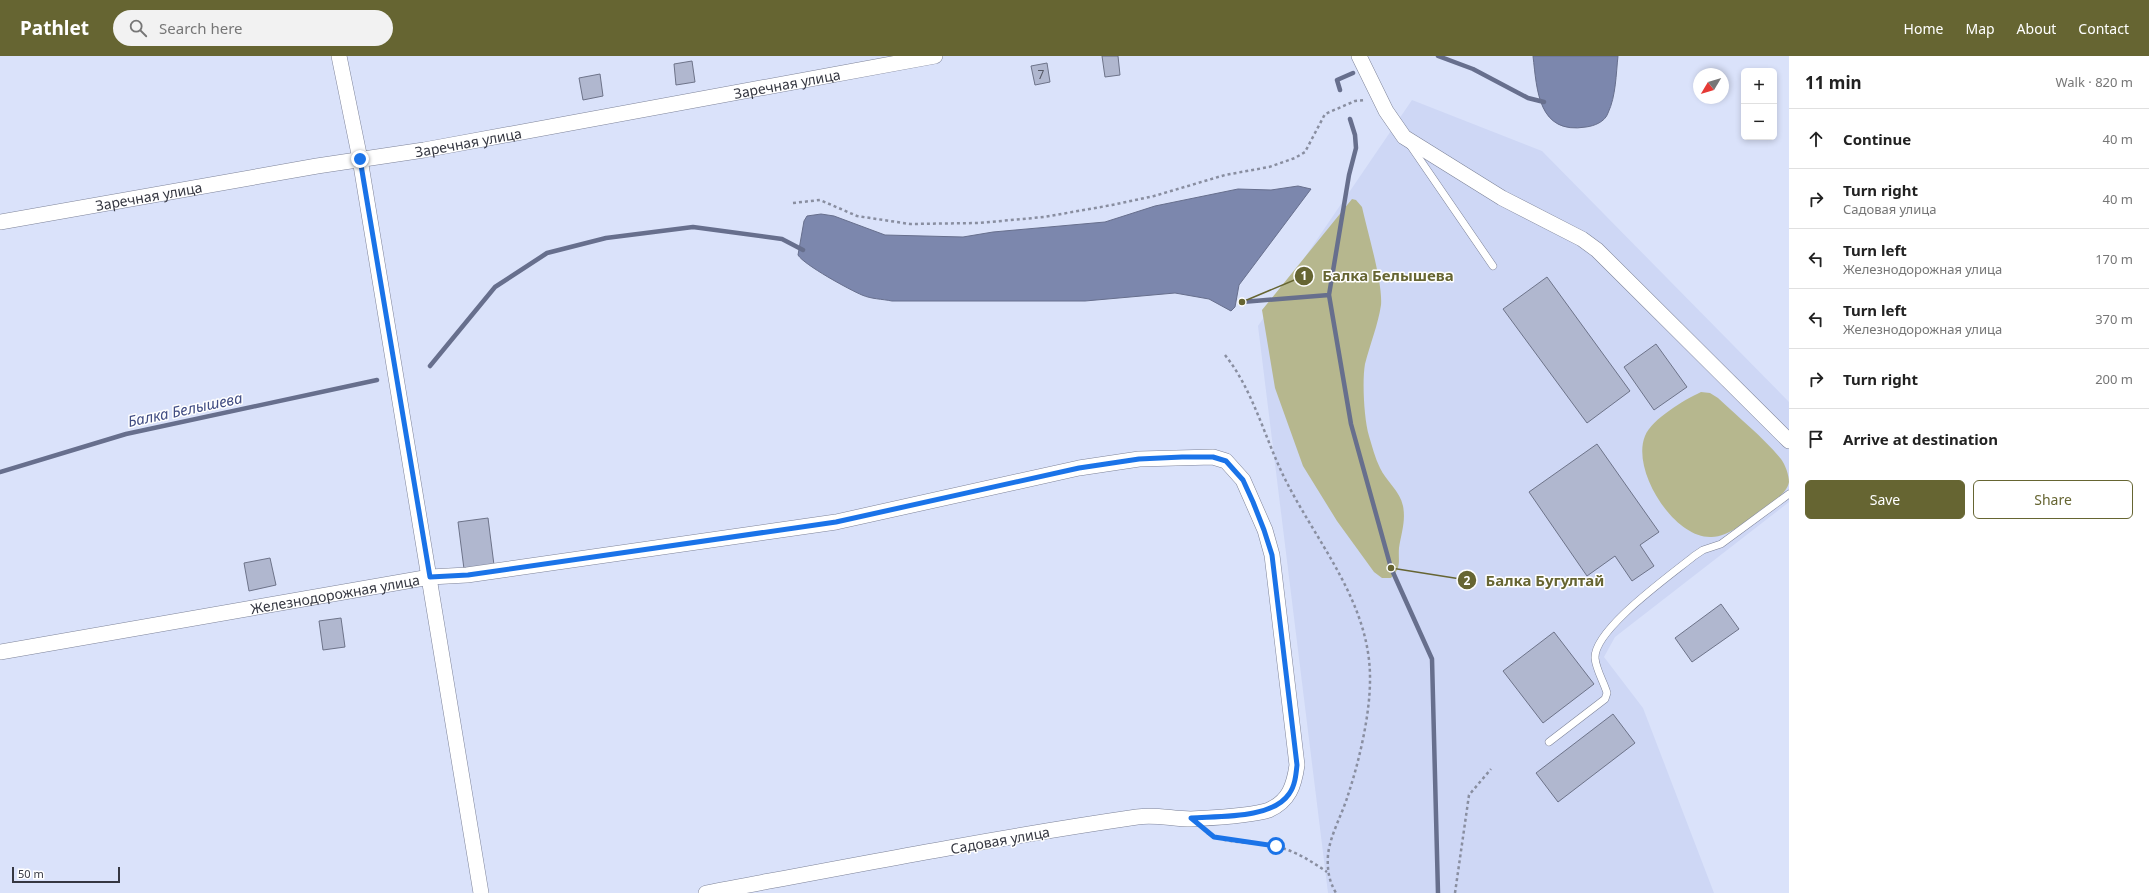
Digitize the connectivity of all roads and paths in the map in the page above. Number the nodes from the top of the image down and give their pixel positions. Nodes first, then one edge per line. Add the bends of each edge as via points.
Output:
1 (340, 56) edge
2 (935, 56) edge
3 (1359, 56) edge
4 (1381, 101) junction
5 (1404, 137) junction
6 (360, 159) junction
7 (793, 203) dead end
8 (0, 222) edge
9 (1493, 266) dead end
10 (1225, 355) dead end
11 (1789, 441) edge
12 (1789, 494) edge
13 (430, 577) junction
14 (0, 652) edge
15 (1549, 742) dead end
16 (1491, 769) dead end
17 (1290, 794) joint
18 (1191, 818) junction
19 (1328, 872) junction
20 (482, 893) edge
21 (706, 893) edge
22 (1336, 893) edge
23 (1456, 893) edge

1 - 6 street
2 - 6 street, Заречная улица via 424,150
3 - 4 street
4 - 5 street
4 - 7 path via 1355,102 1326,114 1305,152 1295,158 1269,167 1225,175 1112,206 1044,217 979,223 910,224 857,216 820,200
5 - 9 lane
5 - 11 street via 1502,198 1577,236 1592,247
6 - 8 street, Заречная улица
6 - 13 street
10 - 19 path via 1237,372 1283,476 1334,566 1362,625 1370,680 1367,706 1360,751 1350,789 1328,854
12 - 15 lane via 1721,544 1694,556 1621,616 1603,637 1595,657 1607,693 1605,699
13 - 14 street, Железнодорожная улица
13 - 17 street, Железнодорожная улица via 468,575 836,522 1079,468 1139,459 1213,457 1226,461 1243,480 1272,555 1297,765 1295,782
13 - 20 street
16 - 23 path via 1469,796
17 - 18 street, Садовая улица via 1280,804 1267,810
18 - 19 path via 1214,837 1276,846 1306,858
18 - 21 street, Садовая улица via 1132,818 1028,834
19 - 22 path

